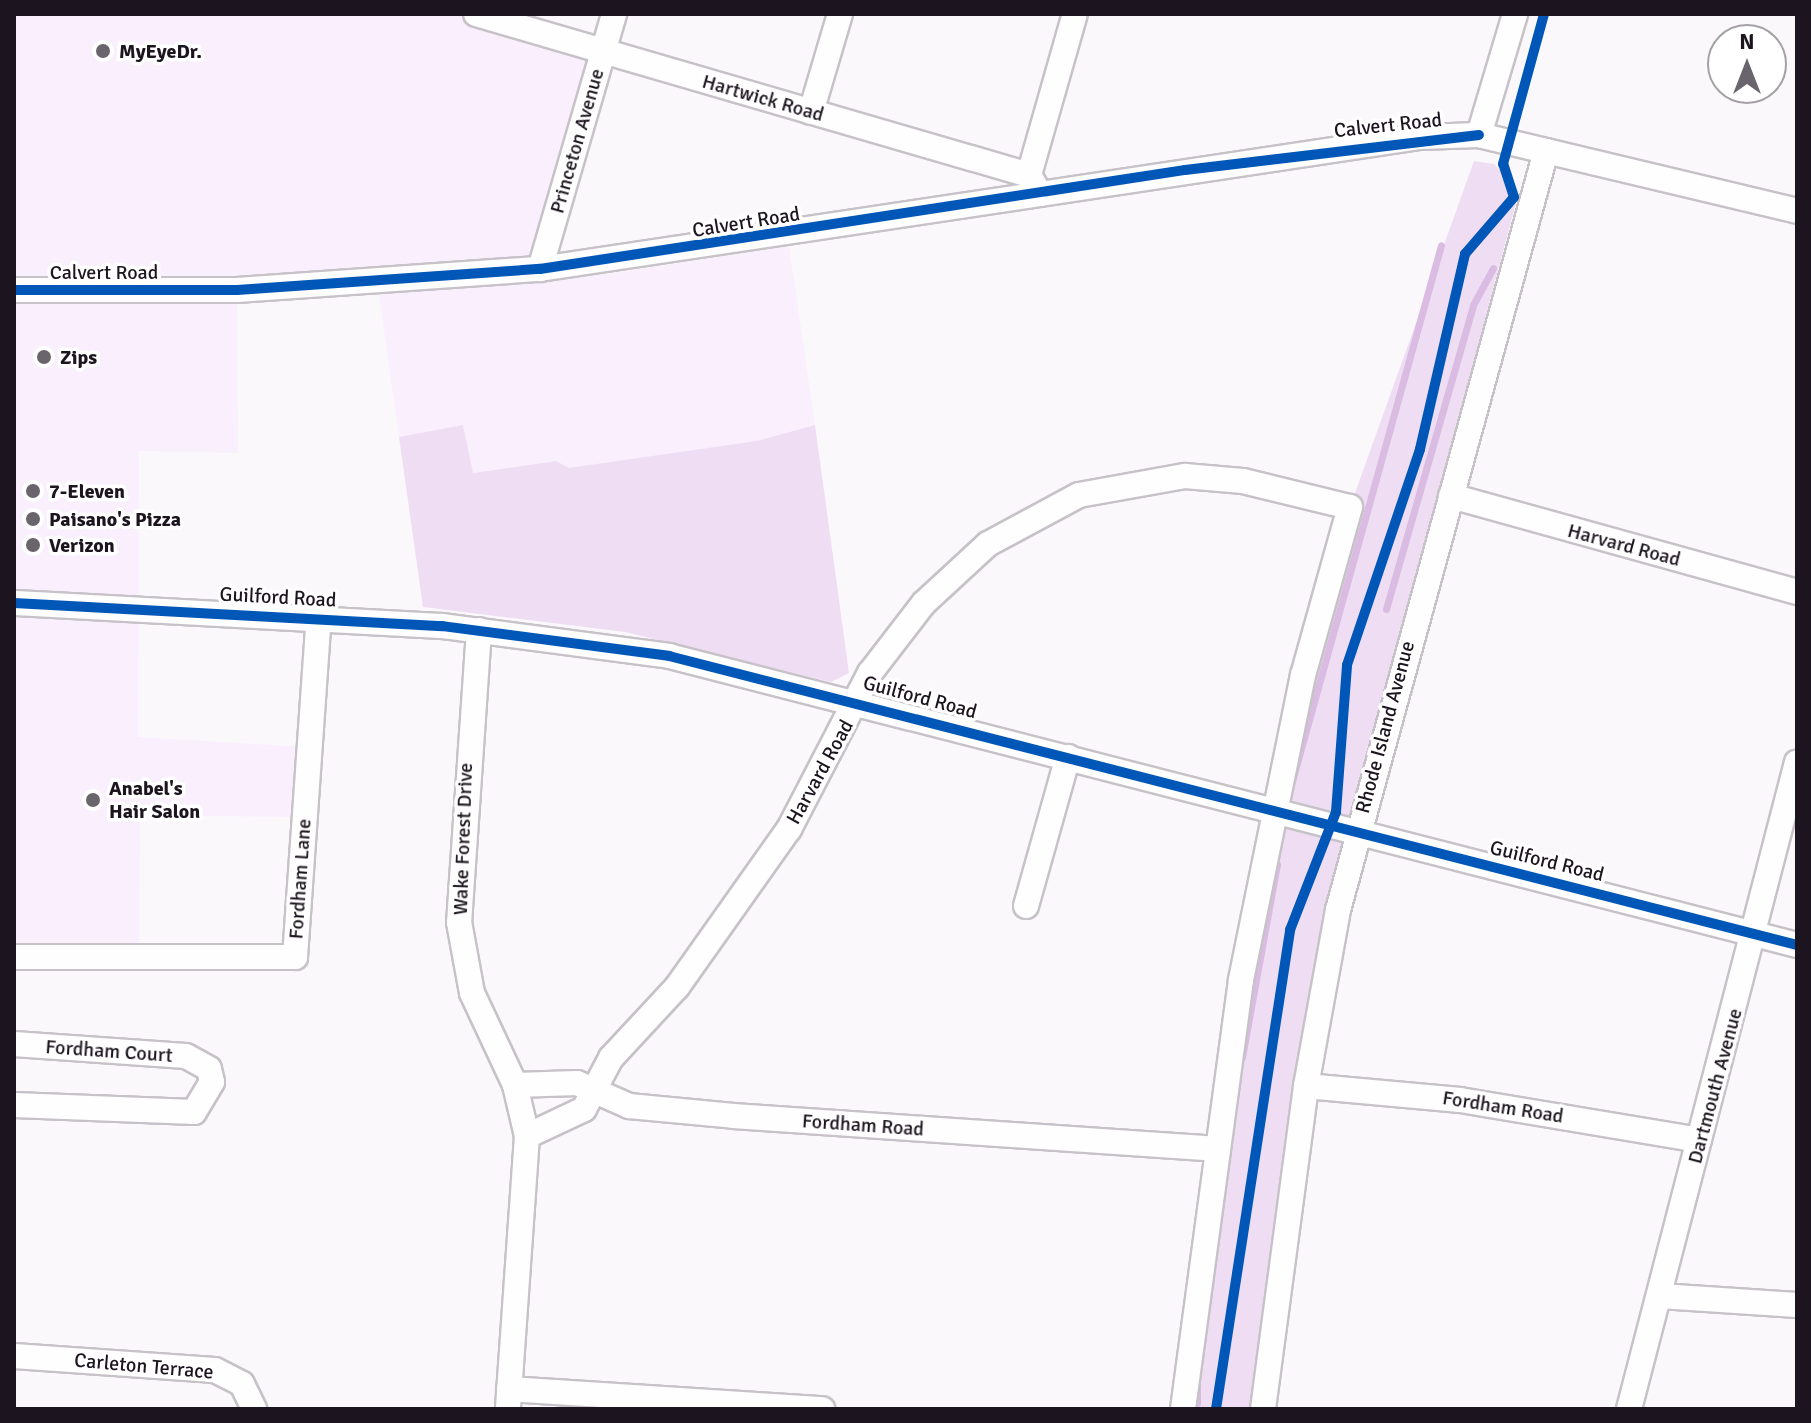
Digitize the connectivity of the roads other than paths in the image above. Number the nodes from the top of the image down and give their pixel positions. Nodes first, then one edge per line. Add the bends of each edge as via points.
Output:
1 (476, 14) edge
2 (614, 14) edge
3 (840, 14) edge
4 (1075, 14) edge
5 (1515, 14) edge
6 (603, 51) junction
7 (811, 112) junction
8 (1479, 135) junction
9 (1546, 151) junction
10 (1034, 185) junction
11 (1797, 211) edge
12 (540, 269) junction
13 (14, 290) edge
14 (1451, 496) junction
15 (1797, 592) edge
16 (14, 603) edge
17 (319, 617) junction
18 (479, 630) junction
19 (861, 700) junction
20 (1068, 757) junction
21 (1797, 762) edge
22 (1274, 810) junction
23 (1358, 832) junction
24 (1026, 906) dead end
25 (1757, 934) junction
26 (1797, 945) edge
27 (14, 957) edge
28 (14, 1044) edge
29 (515, 1085) junction
30 (1306, 1086) junction
31 (594, 1091) junction
32 (14, 1105) edge
33 (527, 1136) junction
34 (1699, 1140) junction
35 (1218, 1149) junction
36 (1660, 1296) junction
37 (1797, 1305) edge
38 (14, 1356) edge
39 (508, 1399) edge
40 (254, 1409) edge
41 (822, 1409) edge
42 (1183, 1409) edge
43 (1263, 1409) edge
44 (1629, 1409) edge

1 - 6 street, Hartwick Road
2 - 6 street, Princeton Avenue
3 - 7 street
4 - 10 street
5 - 8 street
6 - 7 street, Hartwick Road
6 - 12 street, Princeton Avenue
7 - 10 street, Hartwick Road
8 - 9 street, Calvert Road
8 - 10 street, Calvert Road via 1420,137
9 - 11 street, Calvert Road
9 - 14 street, Rhode Island Avenue
10 - 12 street, Calvert Road
12 - 13 street, Calvert Road via 237,290
14 - 15 street, Harvard Road
14 - 23 street, Rhode Island Avenue
16 - 17 street, Guilford Road
17 - 18 street, Guilford Road
17 - 27 street, Fordham Lane via 295,957
18 - 19 street, Guilford Road via 661,654
18 - 29 street, Wake Forest Drive via 459,922 472,993
19 - 20 street, Guilford Road
19 - 22 street, Harvard Road via 870,673 954,571 1006,531 1079,495 1185,476 1243,481 1350,507
19 - 31 street, Harvard Road via 741,901 677,987 611,1058
20 - 22 street, Guilford Road
20 - 24 street
21 - 25 street, Dartmouth Avenue
22 - 23 street, Guilford Road
22 - 35 street
23 - 25 street, Guilford Road
23 - 30 street, Rhode Island Avenue
25 - 26 street, Guilford Road
25 - 34 street, Dartmouth Avenue
28 - 32 street, Fordham Court via 186,1056 209,1069 212,1082 194,1112
29 - 31 street via 577,1083
29 - 33 street, Wake Forest Drive
30 - 34 street, Fordham Road via 1460,1100
30 - 43 street, Rhode Island Avenue
31 - 33 street via 584,1109
31 - 35 street, Fordham Road via 629,1106 734,1116
33 - 39 street
34 - 36 street, Dartmouth Avenue
35 - 42 street
36 - 37 street
36 - 44 street, Dartmouth Avenue
38 - 40 street, Carleton Terrace via 215,1370 242,1384
39 - 41 street

